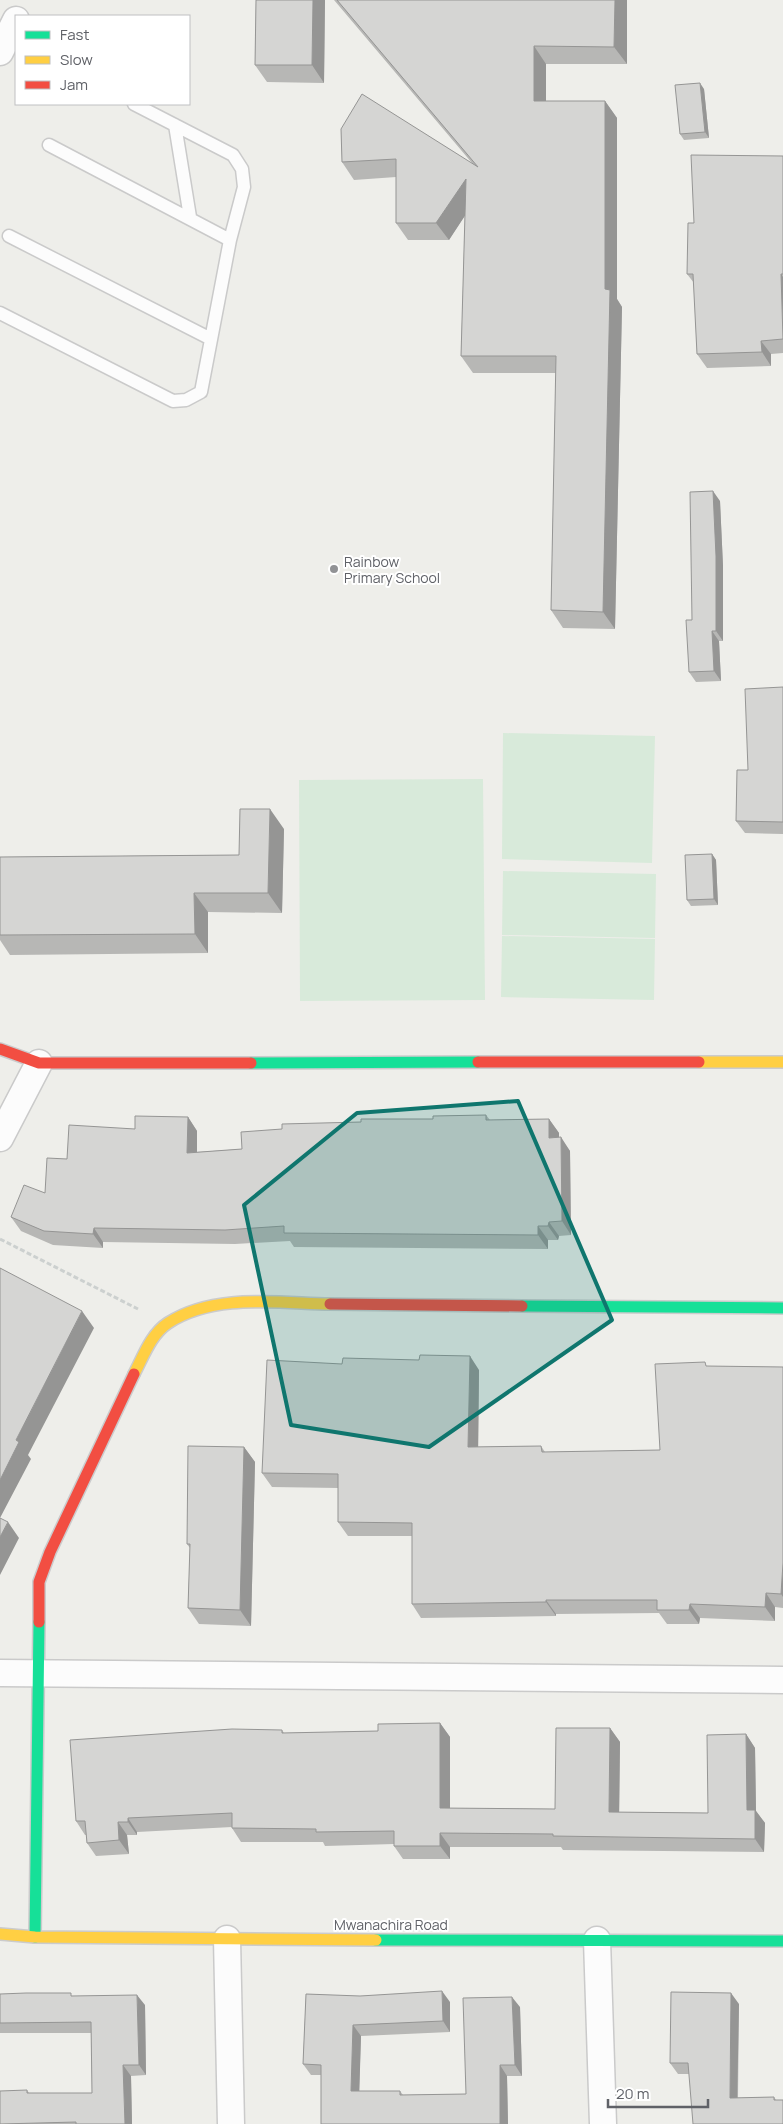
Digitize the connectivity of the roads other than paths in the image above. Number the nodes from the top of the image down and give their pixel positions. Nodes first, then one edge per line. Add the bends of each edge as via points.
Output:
1 (26, 0) edge
2 (20, 15) edge
3 (136, 105) edge
4 (175, 126) junction
5 (49, 145) dead end
6 (190, 217) junction
7 (10, 236) dead end
8 (230, 240) junction
9 (0, 313) edge
10 (211, 339) junction
11 (0, 1049) edge
12 (783, 1062) edge
13 (39, 1063) junction
14 (0, 1138) edge
15 (783, 1308) edge
16 (0, 1673) edge
17 (37, 1675) junction
18 (783, 1680) edge
19 (0, 1934) edge
20 (35, 1937) junction
21 (227, 1939) junction
22 (597, 1940) junction
23 (783, 1940) edge
24 (231, 2124) edge
25 (603, 2124) edge

1 - 2 street
3 - 4 lane
4 - 6 lane
4 - 8 lane via 233,155 242,170 244,186
5 - 6 lane
6 - 8 lane
7 - 10 lane
8 - 10 lane
9 - 10 lane via 173,401 186,400 201,392
11 - 13 street
12 - 13 street
13 - 14 street
15 - 17 street via 235,1303 199,1309 168,1324 148,1346 50,1552 39,1582
16 - 17 street
17 - 18 street
17 - 20 street
19 - 20 street, Mwanachira Road
20 - 21 street, Mwanachira Road
21 - 22 street, Mwanachira Road
21 - 24 street
22 - 23 street, Mwanachira Road
22 - 25 street

